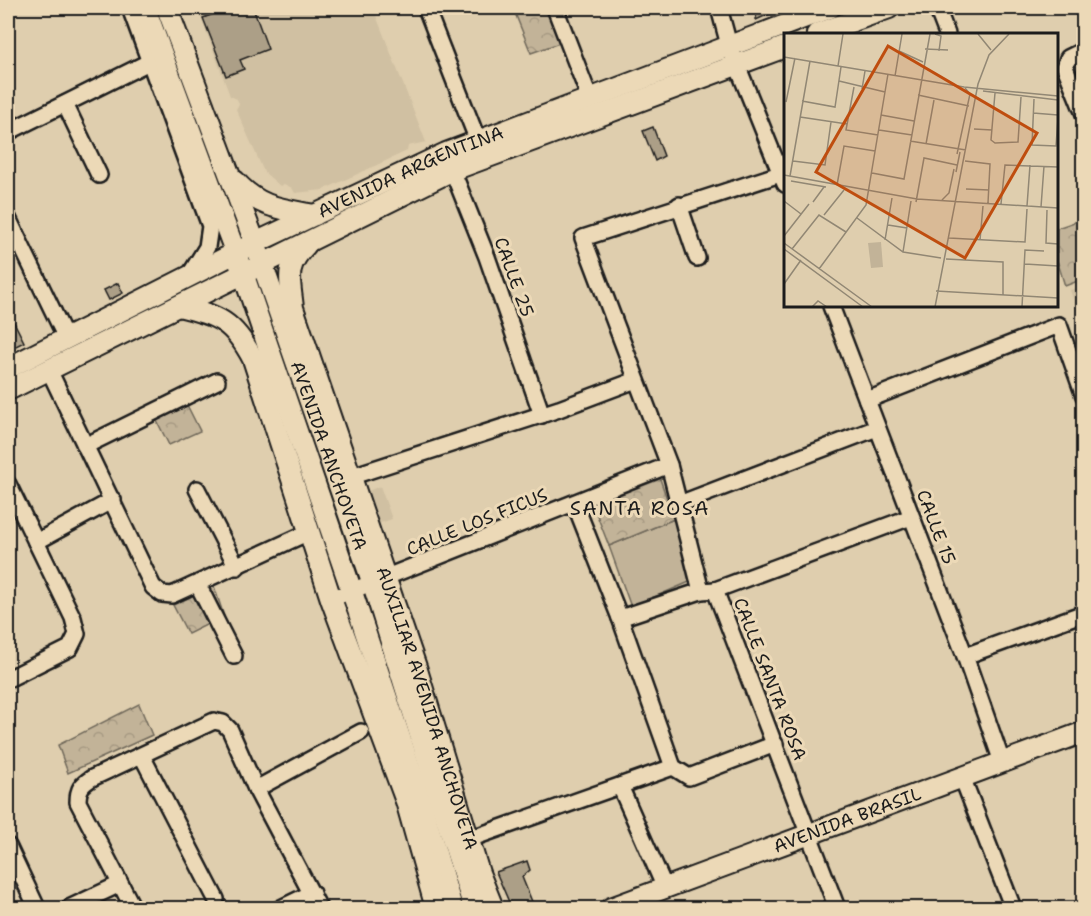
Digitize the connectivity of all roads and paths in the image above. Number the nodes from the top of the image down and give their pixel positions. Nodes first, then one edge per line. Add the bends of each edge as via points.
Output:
1 (130, 8) edge
2 (145, 8) edge
3 (167, 8) edge
4 (426, 8) edge
5 (555, 8) edge
6 (719, 8) edge
7 (830, 8) edge
8 (889, 8) edge
9 (937, 8) edge
10 (820, 33) edge
11 (947, 33) edge
12 (729, 45) junction
13 (784, 47) edge
14 (1083, 50) edge
15 (151, 61) junction
16 (738, 64) junction
17 (590, 99) junction
18 (65, 104) junction
19 (1083, 114) edge
20 (8, 132) edge
21 (478, 141) junction
22 (449, 162) junction
23 (99, 175) dead end
24 (231, 177) junction
25 (783, 179) edge
26 (679, 205) junction
27 (315, 215) junction
28 (8, 218) edge
29 (310, 241) junction
30 (255, 243) junction
31 (236, 253) junction
32 (697, 258) dead end
33 (262, 263) junction
34 (243, 273) junction
35 (189, 277) junction
36 (179, 306) junction
37 (832, 308) edge
38 (66, 338) junction
39 (1078, 355) edge
40 (8, 368) edge
41 (50, 370) junction
42 (636, 380) junction
43 (217, 381) dead end
44 (8, 390) edge
45 (1083, 396) edge
46 (867, 400) junction
47 (542, 415) junction
48 (877, 428) junction
49 (85, 446) junction
50 (669, 465) junction
51 (344, 479) junction
52 (8, 484) edge
53 (197, 489) dead end
54 (113, 500) junction
55 (575, 504) junction
56 (679, 504) junction
57 (911, 517) junction
58 (309, 532) junction
59 (36, 542) junction
60 (237, 567) junction
61 (379, 582) junction
62 (198, 585) junction
63 (708, 591) junction
64 (352, 592) junction
65 (332, 599) junction
66 (1083, 613) edge
67 (620, 618) junction
68 (234, 656) dead end
69 (965, 656) junction
70 (9, 676) edge
71 (361, 732) dead end
72 (1083, 732) edge
73 (775, 744) junction
74 (142, 756) junction
75 (1002, 762) junction
76 (673, 767) junction
77 (962, 777) junction
78 (620, 786) junction
79 (255, 789) junction
80 (808, 834) junction
81 (462, 842) junction
82 (8, 846) edge
83 (120, 884) junction
84 (665, 888) junction
85 (312, 892) junction
86 (216, 899) dead end
87 (616, 908) edge
88 (37, 909) edge
89 (69, 909) edge
90 (133, 909) edge
91 (281, 909) edge
92 (319, 909) edge
93 (436, 909) edge
94 (452, 909) edge
95 (474, 909) edge
96 (493, 909) edge
97 (837, 909) edge
98 (1013, 909) edge

1 - 15 street
2 - 31 main road, AVENIDA ANCHOVETA
3 - 24 main road, AVENIDA ANCHOVETA
4 - 21 street
5 - 17 street
6 - 12 street
7 - 12 main road, AVENIDA ARGENTINA
8 - 10 main road
9 - 11 street
12 - 16 street
12 - 17 main road, AVENIDA ARGENTINA
13 - 16 main road, AVENIDA ARGENTINA
14 - 19 street via 1068,58 1065,67
15 - 18 street
15 - 35 street via 210,226 207,247
16 - 22 main road, AVENIDA ARGENTINA
16 - 25 street
17 - 21 main road, AVENIDA ARGENTINA
18 - 20 street
18 - 23 street
21 - 22 main road, AVENIDA ARGENTINA
22 - 27 main road, AVENIDA ARGENTINA
22 - 29 main road, AVENIDA ARGENTINA
22 - 47 street, CALLE 25
24 - 27 main road via 247,195 266,205
24 - 30 main road, AVENIDA ANCHOVETA
25 - 26 street
26 - 32 street
26 - 42 street, CALLE SANTA ROSA via 583,238
27 - 30 main road, AVENIDA ARGENTINA
28 - 38 street
29 - 33 main road, AVENIDA ARGENTINA
29 - 51 main road, AUXILIAR AVENIDA ANCHOVETA via 295,256 289,274 293,308
30 - 31 main road, AVENIDA ARGENTINA
30 - 33 main road, AVENIDA ANCHOVETA
31 - 34 main road, AVENIDA ANCHOVETA
31 - 35 main road, AVENIDA ARGENTINA
33 - 34 main road, AVENIDA ARGENTINA
33 - 51 main road, AVENIDA ANCHOVETA
34 - 36 main road, AVENIDA ARGENTINA
34 - 64 main road, AVENIDA ANCHOVETA
35 - 38 main road, AVENIDA ARGENTINA
36 - 41 main road, AVENIDA ARGENTINA
36 - 58 main road via 217,317 242,338 253,359
37 - 46 street, CALLE 15
38 - 40 main road, AVENIDA ARGENTINA
39 - 45 street
39 - 46 street via 1059,325
41 - 44 main road, AVENIDA ARGENTINA
41 - 49 street
42 - 47 street
42 - 50 street, CALLE SANTA ROSA
43 - 49 street
46 - 48 street, CALLE 15
47 - 51 street
48 - 56 street
48 - 57 street, CALLE 15
49 - 54 street
50 - 55 street, CALLE LOS FICUS
50 - 56 street, CALLE SANTA ROSA
51 - 61 main road, AUXILIAR AVENIDA ANCHOVETA
52 - 59 street
53 - 60 street
54 - 59 street
54 - 62 street via 153,587 172,595
55 - 61 street, CALLE LOS FICUS
55 - 67 street
56 - 63 street, CALLE SANTA ROSA
57 - 63 street
57 - 69 street, CALLE 15
58 - 60 street
58 - 65 main road
59 - 70 street via 77,634 70,648
60 - 62 street
61 - 64 street, CALLE LOS FICUS
61 - 81 main road, AUXILIAR AVENIDA ANCHOVETA via 417,670
62 - 68 street
63 - 67 street
63 - 73 street, CALLE SANTA ROSA
64 - 65 street, CALLE LOS FICUS
64 - 94 main road, AVENIDA ANCHOVETA
65 - 93 main road via 406,801
66 - 69 street
67 - 76 street
69 - 75 street, CALLE 15
71 - 79 street
72 - 75 main road, AVENIDA BRASIL
73 - 76 street via 689,777
73 - 80 street, CALLE SANTA ROSA
74 - 79 street via 202,725 223,723 235,740
74 - 83 street via 82,784 78,802
74 - 86 street
75 - 77 main road, AVENIDA BRASIL
76 - 78 street
77 - 80 main road, AVENIDA BRASIL
77 - 98 street
78 - 81 street
78 - 84 street
79 - 85 street
80 - 84 main road, AVENIDA BRASIL
80 - 97 street, CALLE SANTA ROSA
81 - 95 main road
81 - 96 main road, AUXILIAR AVENIDA ANCHOVETA
82 - 88 street
83 - 89 street
83 - 90 street
84 - 87 main road, AVENIDA BRASIL
85 - 91 street
85 - 92 street

